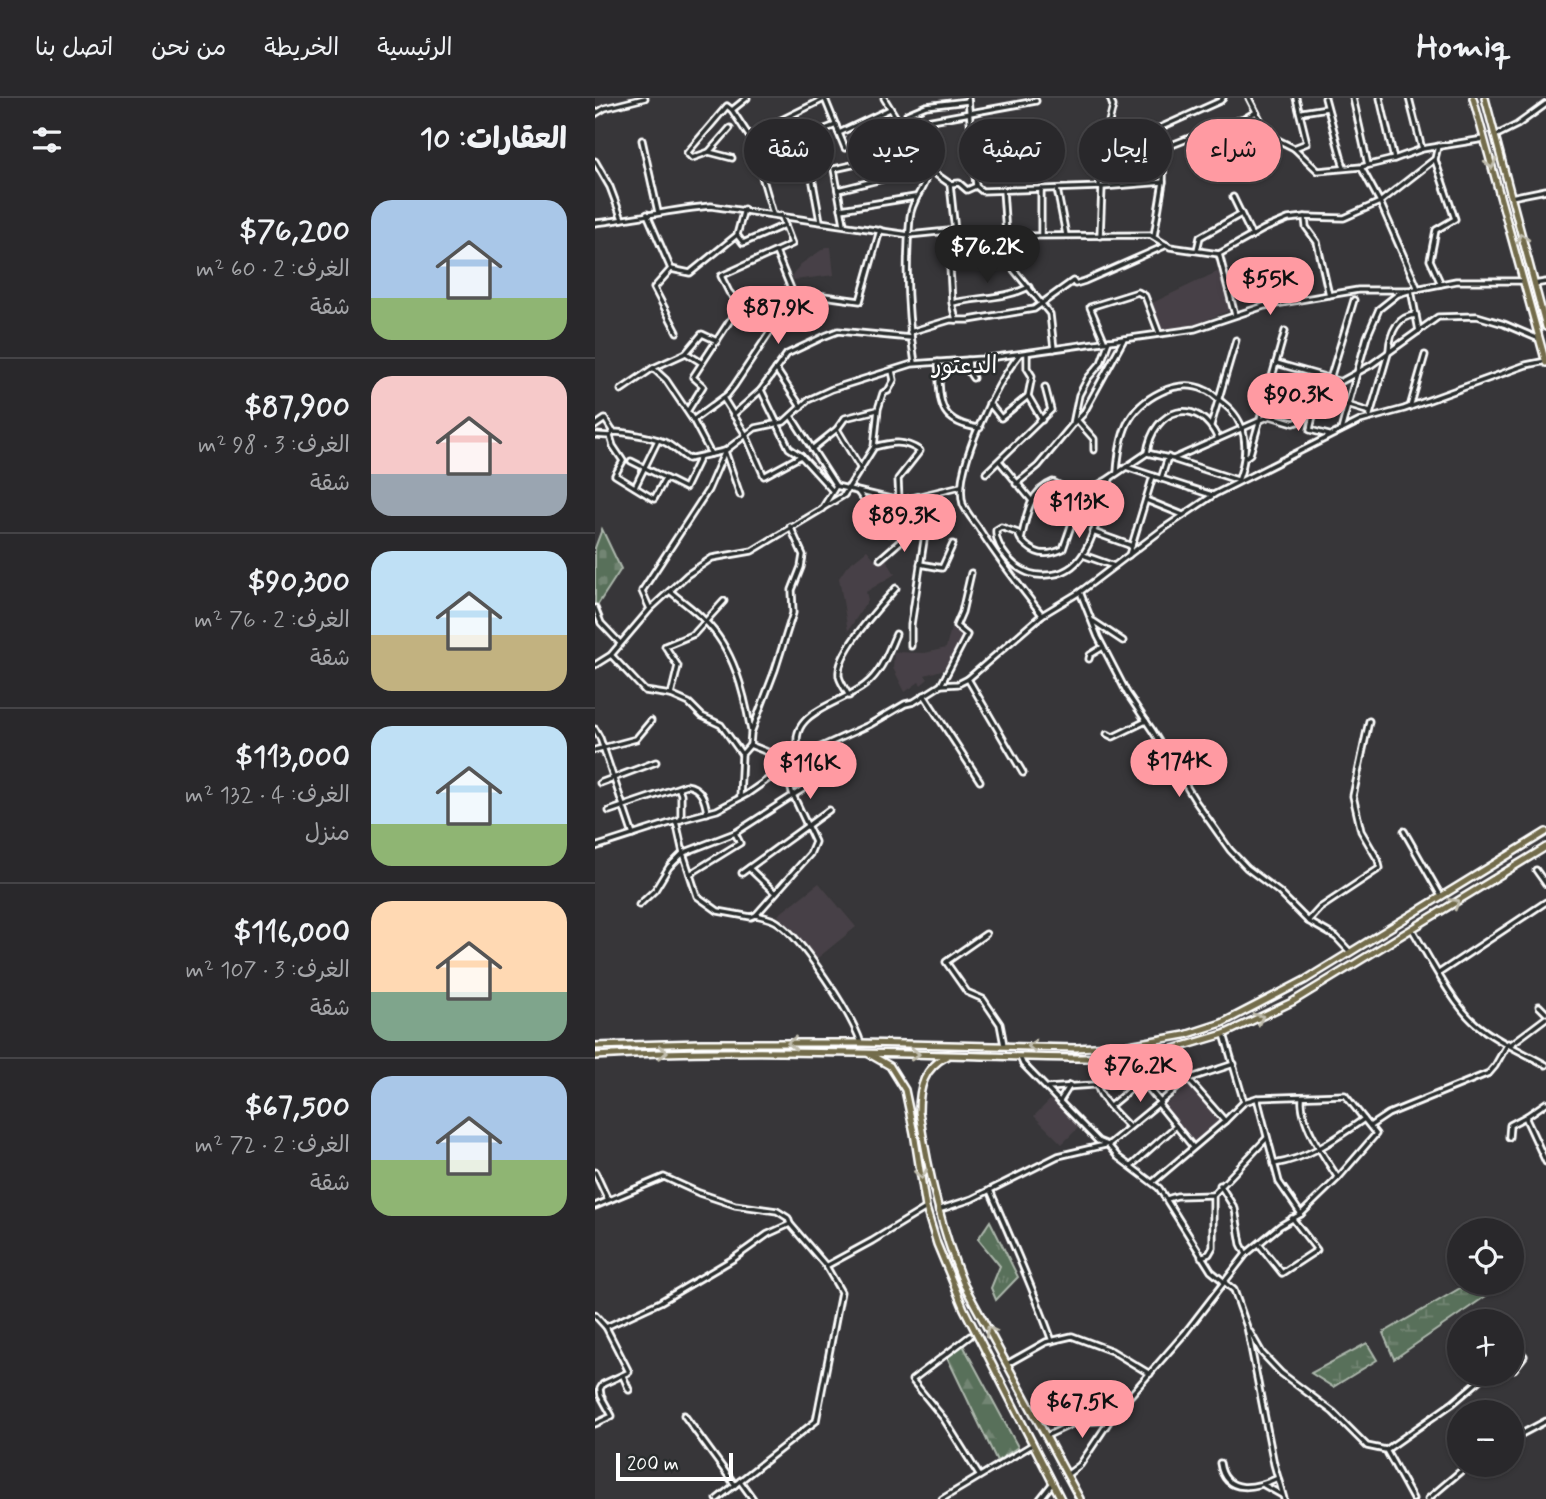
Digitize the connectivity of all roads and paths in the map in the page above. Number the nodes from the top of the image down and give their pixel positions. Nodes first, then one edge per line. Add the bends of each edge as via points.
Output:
1 (645, 98) edge
2 (747, 98) edge
3 (825, 98) edge
4 (884, 98) edge
5 (1112, 98) edge
6 (1223, 98) edge
7 (1249, 98) edge
8 (1296, 98) edge
9 (1325, 98) edge
10 (1353, 98) edge
11 (1380, 98) edge
12 (1409, 98) edge
13 (1473, 98) edge
14 (1485, 98) edge
15 (968, 99) edge
16 (949, 100) edge
17 (1036, 101) dead end
18 (1546, 104) edge
19 (1327, 108) junction
20 (890, 109) junction
21 (732, 110) junction
22 (969, 112) junction
23 (1257, 112) junction
24 (1301, 113) junction
25 (595, 114) edge
26 (907, 114) dead end
27 (895, 119) edge
28 (934, 119) edge
29 (970, 119) edge
30 (1110, 119) edge
31 (1172, 123) edge
32 (836, 125) junction
33 (730, 128) dead end
34 (839, 133) junction
35 (1495, 136) junction
36 (1484, 139) junction
37 (642, 140) dead end
38 (1438, 146) junction
39 (845, 148) dead end
40 (1294, 148) junction
41 (1422, 149) junction
42 (709, 152) junction
43 (732, 158) dead end
44 (1394, 159) junction
45 (1435, 159) junction
46 (595, 161) edge
47 (848, 165) edge
48 (1368, 165) junction
49 (1361, 167) junction
50 (1344, 169) junction
51 (945, 181) edge
52 (813, 182) edge
53 (872, 182) edge
54 (926, 182) edge
55 (976, 182) edge
56 (1100, 182) edge
57 (1163, 183) junction
58 (950, 184) junction
59 (976, 186) junction
60 (1100, 187) junction
61 (1041, 189) junction
62 (1057, 189) junction
63 (1003, 190) junction
64 (1546, 190) edge
65 (837, 191) junction
66 (916, 197) junction
67 (1233, 197) dead end
68 (1511, 197) junction
69 (1380, 202) junction
70 (744, 209) junction
71 (841, 209) junction
72 (658, 212) junction
73 (647, 214) junction
74 (773, 214) junction
75 (1241, 214) junction
76 (781, 215) junction
77 (1305, 216) junction
78 (622, 220) junction
79 (820, 220) junction
80 (595, 223) edge
81 (844, 224) junction
82 (785, 225) junction
83 (880, 230) junction
84 (948, 231) junction
85 (955, 231) junction
86 (990, 233) junction
87 (1006, 234) junction
88 (737, 235) junction
89 (909, 235) junction
90 (1041, 235) junction
91 (1066, 235) junction
92 (1100, 236) junction
93 (1154, 236) junction
94 (1252, 236) junction
95 (1167, 245) junction
96 (1197, 251) junction
97 (776, 252) junction
98 (1219, 254) junction
99 (671, 269) junction
100 (1523, 281) junction
101 (1546, 282) edge
102 (1441, 284) junction
103 (1534, 285) junction
104 (1029, 287) junction
105 (1417, 289) junction
106 (1411, 290) junction
107 (1329, 295) junction
108 (794, 296) junction
109 (1354, 300) dead end
110 (952, 303) junction
111 (1043, 303) junction
112 (740, 305) junction
113 (1235, 315) junction
114 (1416, 315) junction
115 (956, 320) junction
116 (777, 321) junction
117 (1546, 326) edge
118 (1286, 331) dead end
119 (1419, 331) junction
120 (677, 332) dead end
121 (910, 332) junction
122 (1160, 334) junction
123 (911, 338) junction
124 (1124, 338) junction
125 (1539, 339) junction
126 (1106, 340) junction
127 (1236, 340) dead end
128 (717, 341) junction
129 (1054, 349) junction
130 (1389, 350) junction
131 (686, 353) junction
132 (1027, 353) junction
133 (1019, 354) junction
134 (1425, 355) dead end
135 (968, 360) junction
136 (938, 362) junction
137 (1546, 362) edge
138 (702, 363) junction
139 (1276, 363) junction
140 (915, 364) junction
141 (653, 368) junction
142 (776, 369) junction
143 (892, 370) junction
144 (1357, 373) junction
145 (973, 378) dead end
146 (1330, 379) junction
147 (1341, 382) junction
148 (1045, 387) dead end
149 (621, 390) dead end
150 (761, 390) junction
151 (1028, 396) junction
152 (1321, 397) junction
153 (723, 398) junction
154 (1220, 401) junction
155 (988, 402) junction
156 (1315, 404) junction
157 (1347, 405) junction
158 (801, 407) junction
159 (1410, 407) junction
160 (688, 410) junction
161 (878, 410) junction
162 (1370, 412) junction
163 (733, 415) junction
164 (792, 416) junction
165 (1368, 419) junction
166 (693, 420) junction
167 (1042, 420) junction
168 (1259, 421) junction
169 (1075, 422) junction
170 (779, 423) junction
171 (1211, 425) junction
172 (595, 426) edge
173 (980, 428) junction
174 (1242, 428) junction
175 (837, 429) junction
176 (1341, 430) junction
177 (611, 434) junction
178 (595, 435) edge
179 (746, 435) junction
180 (1329, 435) junction
181 (1218, 439) junction
182 (658, 440) junction
183 (874, 447) junction
184 (812, 449) junction
185 (1094, 450) dead end
186 (725, 451) junction
187 (1147, 453) junction
188 (711, 454) junction
189 (801, 456) junction
190 (700, 457) junction
191 (1170, 458) junction
192 (1244, 458) junction
193 (631, 461) dead end
194 (999, 461) junction
195 (1126, 467) junction
196 (645, 468) junction
197 (861, 468) junction
198 (1117, 472) junction
199 (986, 473) dead end
200 (1153, 476) junction
201 (1111, 477) junction
202 (1161, 479) junction
203 (665, 480) junction
204 (1239, 480) junction
205 (1016, 484) junction
206 (962, 485) junction
207 (836, 486) junction
208 (635, 487) junction
209 (847, 489) junction
210 (832, 490) junction
211 (858, 492) junction
212 (1214, 494) junction
213 (740, 495) dead end
214 (931, 495) junction
215 (1082, 497) junction
216 (1146, 500) junction
217 (899, 501) junction
218 (1032, 501) junction
219 (822, 509) junction
220 (1183, 515) junction
221 (790, 526) junction
222 (889, 533) dead end
223 (1093, 533) junction
224 (924, 534) junction
225 (1021, 540) junction
226 (953, 544) dead end
227 (1132, 546) junction
228 (1083, 555) junction
229 (1129, 555) junction
230 (880, 559) dead end
231 (920, 564) junction
232 (1114, 566) junction
233 (971, 573) dead end
234 (896, 588) dead end
235 (669, 591) junction
236 (1080, 592) junction
237 (724, 601) dead end
238 (595, 608) edge
239 (650, 609) junction
240 (1042, 615) junction
241 (1091, 620) junction
242 (705, 621) junction
243 (896, 634) dead end
244 (1123, 641) dead end
245 (619, 643) junction
246 (911, 646) dead end
247 (1103, 647) junction
248 (611, 655) junction
249 (1089, 659) dead end
250 (595, 666) edge
251 (968, 679) junction
252 (941, 685) junction
253 (671, 695) junction
254 (924, 695) junction
255 (849, 696) junction
256 (651, 721) dead end
257 (1146, 721) junction
258 (1369, 721) dead end
259 (595, 729) edge
260 (751, 733) junction
261 (1107, 734) dead end
262 (750, 746) junction
263 (604, 749) junction
264 (595, 750) edge
265 (742, 754) junction
266 (801, 756) junction
267 (656, 762) dead end
268 (793, 762) junction
269 (784, 768) junction
270 (1023, 773) dead end
271 (820, 778) dead end
272 (613, 779) junction
273 (980, 781) dead end
274 (600, 783) dead end
275 (679, 789) junction
276 (793, 795) junction
277 (740, 797) junction
278 (624, 806) junction
279 (829, 810) dead end
280 (609, 811) dead end
281 (707, 813) junction
282 (679, 820) junction
283 (808, 824) junction
284 (1404, 831) dead end
285 (1546, 832) edge
286 (735, 833) junction
287 (633, 835) junction
288 (595, 847) edge
289 (1546, 847) edge
290 (683, 853) junction
291 (749, 868) junction
292 (1536, 870) dead end
293 (742, 873) dead end
294 (690, 874) junction
295 (1546, 884) edge
296 (775, 893) junction
297 (1441, 896) junction
298 (1546, 902) edge
299 (639, 905) dead end
300 (756, 915) junction
301 (1308, 921) junction
302 (1412, 929) junction
303 (986, 934) dead end
304 (1350, 952) junction
305 (1439, 973) junction
306 (1305, 981) junction
307 (1310, 991) junction
308 (1539, 1006) dead end
309 (1546, 1015) edge
310 (1224, 1034) junction
311 (763, 1043) junction
312 (861, 1043) junction
313 (1509, 1044) junction
314 (1004, 1045) junction
315 (595, 1046) edge
316 (1076, 1048) junction
317 (762, 1052) junction
318 (866, 1053) junction
319 (595, 1056) edge
320 (949, 1056) junction
321 (1020, 1057) junction
322 (1077, 1058) junction
323 (1234, 1064) junction
324 (1546, 1065) edge
325 (1188, 1079) junction
326 (1140, 1081) junction
327 (1097, 1084) junction
328 (1070, 1085) junction
329 (1047, 1088) junction
330 (1302, 1097) junction
331 (1257, 1098) junction
332 (1060, 1101) junction
333 (1244, 1101) junction
334 (1546, 1103) edge
335 (1160, 1104) junction
336 (1110, 1105) junction
337 (1527, 1115) junction
338 (1364, 1119) junction
339 (1225, 1121) junction
340 (1176, 1126) junction
341 (1370, 1126) junction
342 (1129, 1127) junction
343 (918, 1131) junction
344 (1509, 1137) dead end
345 (1267, 1138) junction
346 (1106, 1145) junction
347 (1193, 1148) junction
348 (1320, 1150) junction
349 (1546, 1162) edge
350 (1274, 1164) junction
351 (1131, 1166) junction
352 (595, 1172) edge
353 (1339, 1178) junction
354 (1153, 1182) junction
355 (1220, 1185) junction
356 (990, 1190) junction
357 (1213, 1195) junction
358 (1167, 1199) junction
359 (608, 1200) junction
360 (595, 1206) edge
361 (926, 1208) junction
362 (938, 1210) junction
363 (1301, 1214) junction
364 (1292, 1218) junction
365 (790, 1224) junction
366 (1259, 1244) junction
367 (1246, 1254) junction
368 (1202, 1257) junction
369 (826, 1266) junction
370 (1224, 1282) junction
371 (595, 1315) edge
372 (607, 1327) junction
373 (1247, 1327) junction
374 (970, 1336) dead end
375 (1052, 1341) junction
376 (1007, 1364) junction
377 (1150, 1374) junction
378 (624, 1376) junction
379 (1017, 1382) junction
380 (1473, 1386) edge
381 (1004, 1388) junction
382 (629, 1390) dead end
383 (684, 1415) dead end
384 (1111, 1418) junction
385 (1546, 1421) edge
386 (595, 1424) edge
387 (1524, 1433) edge
388 (1047, 1436) junction
389 (1032, 1445) junction
390 (1386, 1450) junction
391 (1220, 1464) dead end
392 (1067, 1474) junction
393 (979, 1475) junction
394 (1454, 1477) edge
395 (1278, 1478) junction
396 (737, 1483) junction
397 (1053, 1483) junction
398 (1263, 1485) junction
399 (1284, 1497) edge
400 (1079, 1498) edge
401 (717, 1499) edge
402 (753, 1499) edge
403 (942, 1499) edge
404 (1040, 1499) edge
405 (1061, 1499) edge
406 (1413, 1499) edge
407 (1428, 1499) edge

1 - 25 street
2 - 21 street
3 - 21 street via 749,136
3 - 32 street
4 - 20 street
5 - 30 street
6 - 31 street
7 - 23 street
8 - 24 street
9 - 19 street
10 - 48 street
11 - 44 street
12 - 41 street
13 - 36 main road
14 - 35 main road
15 - 16 street
15 - 22 street
16 - 26 street
17 - 22 street
18 - 35 street
19 - 24 street
19 - 50 street
20 - 27 street
20 - 34 street
21 - 42 street via 727,106 687,153 692,158
22 - 28 street
22 - 29 street
23 - 40 street via 1268,135
23 - 57 street via 1164,148
24 - 40 street via 1307,144
32 - 34 street
32 - 74 street via 759,154
33 - 42 street
34 - 39 street
35 - 68 main road
36 - 38 street
36 -> 100 main road
37 - 72 street
38 - 41 street
38 - 45 street
40 - 50 street via 1318,171
41 - 44 street
42 - 43 street
44 - 48 street
45 - 69 street
45 - 102 street via 1455,219 1436,230 1430,260
46 - 78 street
47 - 65 street via 833,171
48 - 49 street
49 - 50 street
49 - 69 street
51 - 58 street
52 - 79 street
53 - 65 street
54 - 66 street
55 - 59 street
56 - 60 street
57 - 60 street
57 - 93 street
58 - 59 street via 959,183 967,190
58 - 85 street
59 - 63 street via 982,191
60 - 62 street
60 - 92 street
61 - 62 street
61 - 63 street
61 - 90 street
62 - 91 street
63 - 87 street
64 - 68 street
65 - 71 street
66 - 71 street
66 - 89 street
67 - 75 street
103 -> 68 main road
69 - 77 street via 1344,218
69 - 105 street
70 - 72 street via 711,206
70 - 74 street
70 - 88 street
71 - 81 street
72 - 73 street
73 - 78 street
73 - 99 street
74 - 76 street
75 - 94 street
75 - 96 street via 1200,237
76 - 79 street
76 - 82 street
77 - 94 street
77 - 107 street via 1306,227 1317,242
78 - 80 street
79 - 81 street
81 - 83 street
82 - 88 street via 743,243
82 - 97 street via 792,244
83 - 89 street
83 - 108 street via 860,301
84 - 85 street
84 - 89 street
84 - 110 street
85 - 86 street
86 - 87 street
86 - 104 street
87 - 90 street
88 - 99 street via 690,273
89 - 121 street
90 - 91 street
91 - 92 street
92 - 93 street
93 - 95 street
94 - 98 street
95 - 96 street
95 - 111 street via 1085,281 1065,284
96 - 98 street
97 - 108 street
97 - 112 street via 720,276
98 - 113 street
99 - 120 street via 654,288
100 - 102 street
100 - 125 main road
101 - 103 street
102 - 105 street
103 - 117 main road
104 - 110 street via 1006,296
104 - 111 street
105 - 106 street
106 - 107 street
106 - 114 street
106 - 144 street via 1379,309
107 - 113 street
108 - 116 street
109 - 146 street
110 - 115 street
111 - 115 street via 1025,311
111 - 129 street via 1050,314
112 - 116 street
112 - 128 street
113 - 122 street via 1195,329
114 - 119 street
114 - 130 street via 1397,324
115 - 121 street
116 - 153 street
118 - 139 street
119 - 125 street via 1438,317 1477,316
119 - 130 street
121 - 123 street
122 - 124 street
122 - 126 street via 1145,296 1138,292 1090,307
123 - 140 street
123 - 142 street via 838,331 787,354
124 - 126 street
124 - 169 street
125 - 137 main road
126 - 129 street
126 - 169 street via 1101,363 1079,395
127 - 154 street
128 - 131 street via 702,334
128 - 138 street
129 - 132 street
130 - 144 street
130 - 162 street
131 - 138 street
131 - 141 street
132 - 133 street
132 - 151 street via 1032,376
133 - 135 street
133 - 155 street
134 - 159 street
135 - 136 street
135 - 145 street
136 - 140 street
136 - 173 street via 938,400 962,426
137 - 159 street
138 - 160 street via 693,377 703,386
139 - 146 street
139 - 168 street
140 - 143 street
141 - 149 street
141 - 160 street
142 - 150 street
142 - 158 street
143 - 158 street via 832,389
143 - 161 street via 894,380 883,393
144 - 147 street
144 - 157 street
146 - 147 street
147 - 152 street
148 - 167 street via 1051,410
150 - 163 street
150 - 170 street
151 - 155 street via 1001,418
151 - 167 street
152 - 156 street
152 - 157 street
153 - 163 street
153 - 166 street
154 - 171 street
154 - 174 street via 1233,411
154 - 198 street via 1207,390 1192,386 1173,388 1144,402 1126,425
155 - 173 street
156 - 168 street via 1301,421 1270,416
156 - 180 street via 1310,430
157 - 162 street
157 - 176 street
158 - 164 street
159 - 165 street
160 - 166 street
161 - 175 street via 845,418
161 - 183 street
162 - 165 street
163 - 179 street
164 - 170 street
164 - 184 street
165 - 176 street
166 - 188 street
167 - 194 street
168 - 174 street
168 - 192 street
169 - 185 street via 1094,439
169 - 205 street via 1038,466
170 - 179 street via 755,428
170 - 189 street via 789,447
171 - 181 street
171 - 187 street via 1188,411 1174,412 1155,428
172 - 177 street via 605,419
173 - 206 street
174 - 181 street
174 - 192 street
175 - 184 street
175 - 197 street
176 - 180 street
177 - 178 street
177 - 182 street via 626,432
177 - 208 street via 623,461 615,475
179 - 186 street
179 - 189 street via 764,476
180 - 212 street
181 - 191 street
182 - 190 street via 688,459
182 - 196 street
183 - 197 street
183 - 217 street via 896,441 921,451 898,480
184 - 207 street
186 - 188 street
186 - 213 street
186 - 239 street via 708,490 642,591
187 - 191 street
187 - 195 street
188 - 190 street
189 - 210 street
190 - 203 street via 685,488
191 - 202 street
191 - 204 street
192 - 204 street
193 - 196 street
194 - 199 street
194 - 205 street
195 - 198 street
195 - 200 street
196 - 203 street
196 - 208 street
197 - 209 street
198 - 201 street
200 - 202 street
200 - 216 street
201 - 215 street
201 - 223 street
202 - 212 street
203 - 208 street via 654,499
204 - 212 street
205 - 218 street
206 - 214 street
206 - 240 street via 963,505
207 - 209 street
207 - 210 street
209 - 211 street
209 - 219 street
210 - 219 street
211 - 217 street
211 - 222 street
212 - 220 street
214 - 217 street
214 - 224 street
215 - 218 street via 1053,482
215 - 225 street via 1063,549 1048,555 1032,551
216 - 220 street
216 - 227 street
218 - 225 street
219 - 221 street
220 - 229 street
221 - 235 street via 753,551 712,558
221 - 260 street via 803,555 792,590 793,613
223 - 227 street
223 - 228 street
224 - 230 street via 908,528 903,539
224 - 231 street
225 - 228 street via 1018,533 1001,527 996,530 1007,558 1027,573 1063,572
226 - 231 street via 942,568
227 - 229 street
228 - 232 street
229 - 232 street
231 - 246 street
232 - 236 street
233 - 252 street via 956,625 967,636
234 - 255 street via 843,657 839,675
235 - 239 street
235 - 242 street
236 - 240 street
236 - 241 street
237 - 242 street
238 - 245 street via 601,623
239 - 245 street
240 - 251 street
241 - 244 street
241 - 247 street
242 - 253 street via 694,634 665,646 678,666
242 - 260 street via 724,647 741,684
243 - 255 street via 880,670
245 - 248 street
247 - 249 street
247 - 257 street
248 - 250 street
248 - 253 street via 645,691
251 - 252 street
251 - 270 street
252 - 254 street
253 - 265 street via 721,725
254 - 266 street
254 - 273 street
255 - 266 street via 822,707 803,724 795,744
256 - 263 street via 635,739
257 - 261 street via 1113,737
257 - 301 street via 1230,850
258 - 301 street via 1353,796 1361,831 1380,868
259 - 263 street
260 - 262 street
262 - 265 street
262 - 268 street
263 - 264 street
263 - 272 street
265 - 277 street
266 - 268 street
267 - 272 street
268 - 269 street
269 - 276 street
269 - 277 street
271 - 276 street
272 - 274 street
272 - 278 street
275 - 278 street
275 - 281 street via 686,785 700,791
275 - 282 street
276 - 283 street
276 - 286 street
277 - 281 street
278 - 280 street
278 - 287 street
279 - 283 street
281 - 282 street
282 - 287 street
282 - 290 street
283 - 291 street
283 - 296 street via 815,842 810,854
284 - 297 street
285 - 297 main road
286 - 290 street
286 - 294 street via 740,843
287 - 288 street
302 -> 289 main road
290 - 294 street
290 - 299 street
291 - 293 street
291 - 296 street
292 - 295 street
294 - 300 street via 697,896 709,907 728,914
296 - 300 street
297 - 304 main road
298 - 305 street
300 - 312 street via 776,921 814,963
301 - 304 street via 1336,937
302 - 305 street
302 - 307 main road
303 - 314 street via 946,962 967,992 983,999 1000,1024
304 - 306 main road
305 - 313 street via 1472,1020
306 - 307 main road
306 - 316 main road via 1222,1023 1185,1035
310 -> 307 main road
308 - 309 street
309 - 313 street
310 - 322 main road via 1170,1049
310 - 323 street
312 -> 311 main road
311 - 315 main road
311 - 317 main road
312 - 314 main road
313 - 324 street
313 - 341 street via 1489,1073 1388,1114
316 -> 314 main road
316 - 322 main road
317 - 318 main road
319 -> 317 main road
318 -> 320 main road
318 - 343 main road via 881,1059 899,1076
320 - 321 main road
320 - 343 main road via 930,1068 921,1084
321 - 322 main road
321 - 329 street
323 - 325 street
323 - 333 street
325 - 326 street
325 - 335 street
325 - 339 street
326 - 327 street
326 - 335 street
326 - 336 street
327 - 328 street
327 - 336 street
328 - 329 street
328 - 332 street
329 - 332 street
330 - 331 street
330 - 338 street via 1345,1095
330 - 348 street via 1301,1105
331 - 333 street
331 - 345 street
332 - 346 street
333 - 339 street
334 - 337 street
335 - 340 street
335 - 342 street
336 - 342 street
337 - 344 street via 1510,1125
337 - 349 street
338 - 341 street
338 - 348 street
339 - 347 street
340 - 347 street
340 - 351 street
341 - 353 street via 1376,1134
342 - 346 street
343 -> 361 main road
343 - 362 main road
345 - 350 street
345 - 355 street
346 - 351 street
346 - 356 street via 1058,1157
347 - 354 street
348 - 350 street
348 - 353 street
350 - 363 street via 1279,1182
351 - 354 street
352 - 359 street
353 - 363 street
354 - 358 street
355 - 357 street
355 - 367 street via 1235,1209
356 - 362 street
356 - 375 street
357 - 358 street
357 - 368 street via 1213,1247
358 - 368 street
359 - 360 street
359 - 365 street via 664,1177 735,1205 777,1211
361 - 369 street
361 - 381 main road via 955,1289
376 -> 362 main road via 964,1285
363 - 364 street
364 - 366 street
364 - 366 street via 1317,1250 1282,1273
365 - 369 street
365 - 372 street via 660,1302
366 - 367 street
367 - 370 street
368 - 370 street
369 - 396 street via 841,1292 816,1421
370 - 373 street via 1234,1290
370 - 377 street
371 - 372 street
372 - 378 street via 629,1371
373 - 390 street via 1281,1373 1333,1412 1367,1446
373 - 395 street
374 - 393 street via 912,1380 944,1419
375 - 376 street
375 - 377 street via 1072,1336 1112,1351
376 - 379 main road
377 - 384 street
378 - 382 street
378 - 386 street via 603,1384 601,1396 612,1416
379 - 381 main road
379 - 388 main road
380 - 390 street
381 - 389 main road
383 - 396 street
384 - 388 street via 1074,1423
384 - 392 street via 1080,1465
385 - 387 street
388 - 392 main road
389 - 393 street
389 - 397 main road
390 - 406 street
391 - 398 street via 1229,1481 1245,1488
392 - 400 main road
393 - 403 street
394 - 407 street
395 - 398 street
395 - 399 street
396 - 401 street
396 - 402 street
397 - 404 street
397 - 405 main road
398 - 399 street

